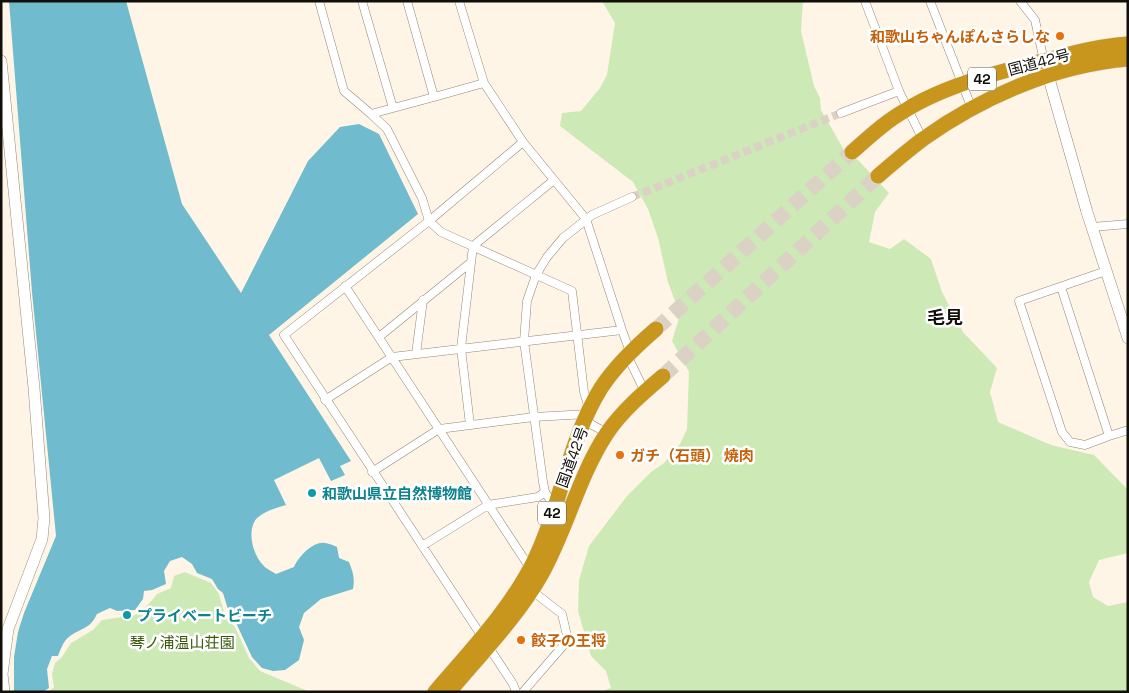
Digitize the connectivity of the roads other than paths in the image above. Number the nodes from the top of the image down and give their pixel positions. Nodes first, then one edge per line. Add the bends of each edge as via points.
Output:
1 (319, 1) edge
2 (362, 1) edge
3 (407, 1) edge
4 (459, 1) edge
5 (865, 1) edge
6 (930, 1) edge
7 (1020, 1) edge
8 (1128, 44) edge
9 (1128, 59) edge
10 (1, 61) edge
11 (1044, 61) junction
12 (1048, 76) junction
13 (484, 83) junction
14 (963, 85) junction
15 (898, 91) junction
16 (434, 97) junction
17 (393, 108) junction
18 (907, 109) junction
19 (972, 109) junction
20 (841, 113) tunnel mouth
21 (371, 114) junction
22 (923, 140) junction
23 (522, 142) junction
24 (852, 152) tunnel mouth
25 (878, 176) tunnel mouth
26 (554, 180) junction
27 (632, 197) tunnel mouth
28 (589, 217) junction
29 (429, 220) junction
30 (1128, 224) edge
31 (1092, 227) junction
32 (472, 246) junction
33 (470, 263) junction
34 (1106, 271) junction
35 (536, 275) junction
36 (345, 286) junction
37 (1061, 287) junction
38 (423, 300) junction
39 (656, 329) tunnel mouth
40 (622, 330) junction
41 (577, 334) junction
42 (379, 337) junction
43 (1128, 338) edge
44 (524, 341) junction
45 (460, 348) junction
46 (416, 354) junction
47 (629, 354) junction
48 (392, 357) junction
49 (663, 376) tunnel mouth
50 (644, 392) junction
51 (325, 400) junction
52 (588, 413) junction
53 (534, 417) junction
54 (470, 425) junction
55 (439, 429) junction
56 (1128, 430) edge
57 (607, 433) junction
58 (1109, 436) junction
59 (372, 472) junction
60 (546, 492) junction
61 (488, 505) junction
62 (554, 506) junction
63 (565, 523) junction
64 (422, 546) junction
65 (530, 568) junction
66 (532, 590) junction
67 (484, 641) junction
68 (4, 692) edge
69 (435, 692) edge
70 (449, 692) edge
71 (516, 692) edge
72 (523, 692) edge

1 - 21 street via 344,91
2 - 17 street
3 - 16 street
4 - 13 street
5 - 15 street
6 - 14 street
7 - 11 street via 1035,20
8 - 11 highway, 国道42号 / 42 via 1094,48
9 - 12 highway, 国道42号 / 42
10 - 68 street via 44,518 40,546 8,628 2,674
11 - 12 street
11 - 14 highway, 国道42号 / 42
12 - 19 highway, 国道42号 / 42
12 - 31 street
13 - 16 street
13 - 23 street
14 - 18 highway, 国道42号 / 42
14 - 19 street
15 - 18 street
15 - 20 street
16 - 17 street
17 - 21 street
18 - 22 street
18 - 24 highway, 国道42号 / 42
19 - 22 highway, 国道42号 / 42
21 - 29 street via 387,130 422,198
22 - 25 highway, 国道42号 / 42
23 - 26 street
23 - 29 street
26 - 28 street
26 - 32 street
27 - 28 street
28 - 35 street via 563,238 546,257
28 - 40 street
29 - 32 street via 441,232
29 - 36 street
30 - 31 street
31 - 34 street
32 - 33 street
32 - 35 street
33 - 38 street
33 - 45 street
34 - 37 street
34 - 43 street
35 - 41 street via 572,291
35 - 44 street via 527,301
36 - 42 street
36 - 51 street via 284,335
37 - 58 street
37 - 58 street via 1019,301 1025,320 1062,432 1070,442 1085,445
38 - 42 street
38 - 46 street
39 - 47 highway, 国道42号 / 42
40 - 41 street
40 - 47 street
41 - 44 street
41 - 52 street
42 - 48 street
44 - 45 street
44 - 53 street
45 - 46 street
45 - 54 street
46 - 48 street
47 - 50 street
47 - 52 highway, 国道42号 / 42 via 610,375
48 - 51 street
48 - 55 street
49 - 50 highway, 国道42号 / 42
50 - 57 highway, 国道42号 / 42
51 - 59 street
52 - 53 street
52 - 57 street
52 - 62 highway, 国道42号 / 42
53 - 54 street
53 - 60 street
54 - 55 street
55 - 59 street
55 - 61 street
56 - 58 street
57 - 63 highway, 国道42号 / 42 via 586,470
59 - 64 street
60 - 61 street via 538,497
60 - 62 street
61 - 64 street
61 - 65 street
62 - 63 street
62 - 65 highway, 国道42号 / 42
63 - 66 highway, 国道42号 / 42
64 - 67 street
65 - 67 highway, 国道42号 / 42
66 - 67 highway, 国道42号 / 42
66 - 72 street via 562,614 568,640
67 - 69 highway, 国道42号 / 42
67 - 70 highway, 国道42号 / 42
67 - 71 street

